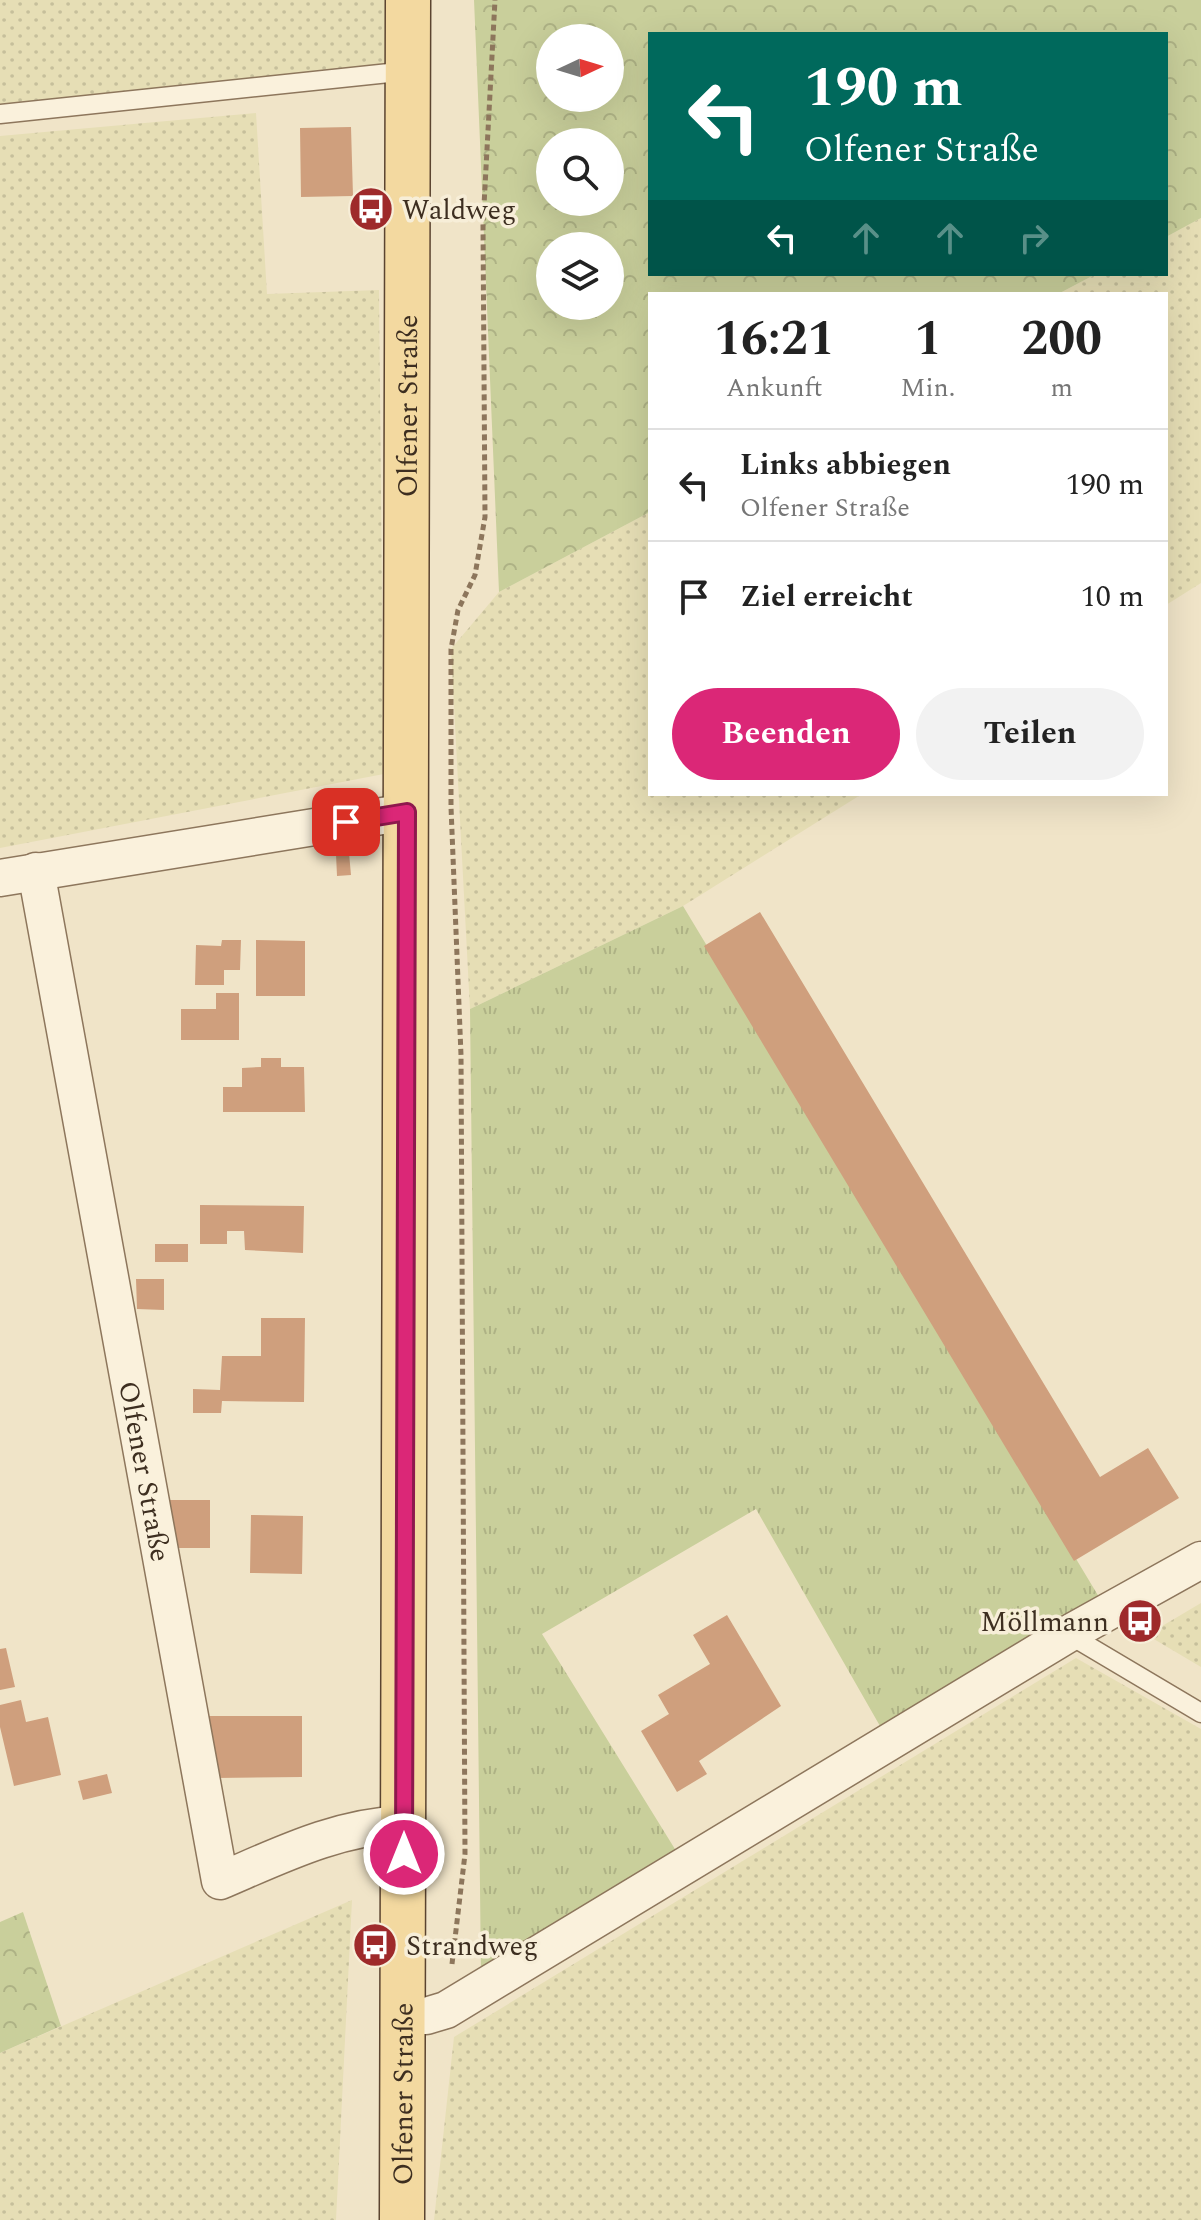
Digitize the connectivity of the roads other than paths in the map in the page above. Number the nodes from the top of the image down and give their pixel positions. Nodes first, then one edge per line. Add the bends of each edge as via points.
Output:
1 (408, 0) edge
2 (408, 71) junction
3 (0, 114) edge
4 (407, 812) junction
5 (36, 871) junction
6 (0, 878) edge
7 (1201, 1560) edge
8 (1068, 1634) junction
9 (1201, 1713) edge
10 (404, 1824) junction
11 (426, 2013) junction
12 (402, 2220) edge

1 - 2 main road, Olfener Straße
2 - 3 lane
2 - 4 main road, Olfener Straße
4 - 5 street
4 - 10 main road, Olfener Straße
5 - 6 street
5 - 10 street, Olfener Straße via 220,1881 331,1834
7 - 8 street
8 - 9 lane
8 - 11 street
10 - 11 main road, Olfener Straße
11 - 12 main road, Olfener Straße

